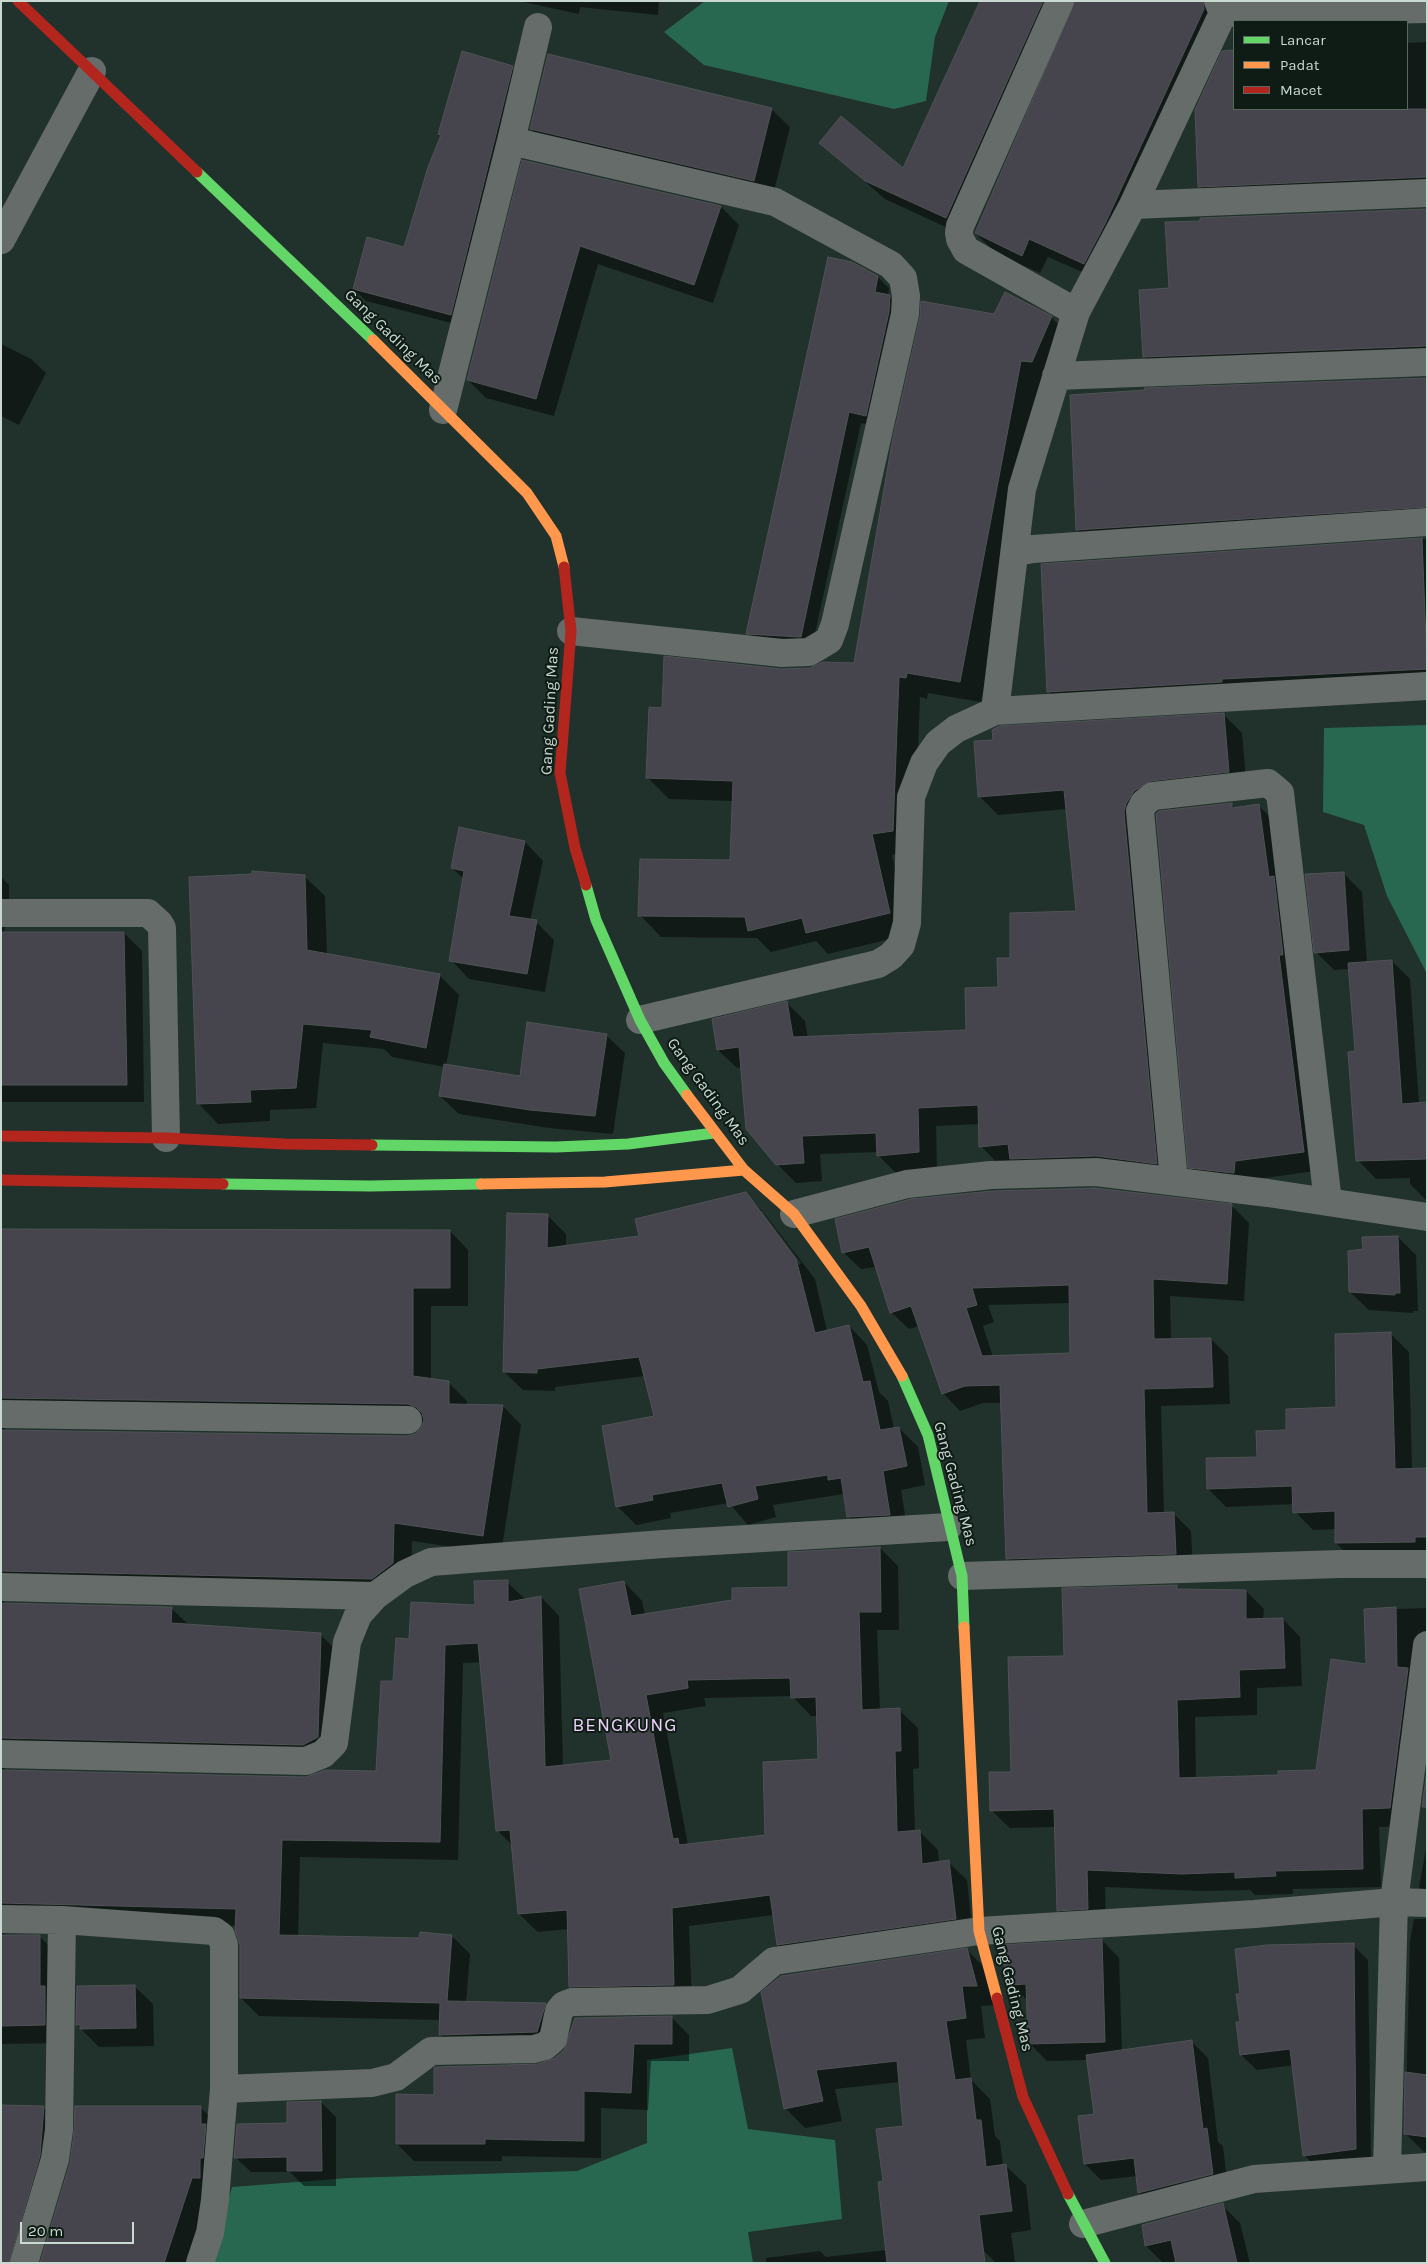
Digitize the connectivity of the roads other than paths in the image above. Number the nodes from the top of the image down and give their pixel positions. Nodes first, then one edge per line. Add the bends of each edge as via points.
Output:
1 (18, 1) edge
2 (1060, 1) edge
3 (1220, 7) edge
4 (1427, 9) edge
5 (538, 27) dead end
6 (92, 71) junction
7 (511, 141) junction
8 (1427, 193) edge
9 (1133, 205) junction
10 (1, 240) edge
11 (1076, 312) junction
12 (1427, 362) edge
13 (1056, 376) junction
14 (443, 410) junction
15 (1427, 522) edge
16 (1016, 552) junction
17 (571, 631) junction
18 (1427, 686) edge
19 (995, 711) junction
20 (1, 912) edge
21 (640, 1020) junction
22 (714, 1133) junction
23 (1, 1136) edge
24 (166, 1138) junction
25 (744, 1170) junction
26 (1, 1180) edge
27 (1174, 1181) junction
28 (1328, 1202) junction
29 (794, 1214) junction
30 (1427, 1217) edge
31 (1, 1414) edge
32 (408, 1420) dead end
33 (948, 1527) junction
34 (1427, 1564) edge
35 (962, 1576) junction
36 (1, 1587) edge
37 (375, 1596) junction
38 (1427, 1645) edge
39 (1, 1754) edge
40 (1394, 1902) junction
41 (1427, 1902) edge
42 (1, 1919) edge
43 (62, 1920) junction
44 (979, 1931) junction
45 (224, 2089) junction
46 (1427, 2167) edge
47 (1387, 2168) junction
48 (1083, 2224) junction
49 (24, 2263) edge
50 (200, 2263) edge
51 (1105, 2263) edge

1 - 6 street, Gang Gading Mas
2 - 11 street via 959,233 966,250
3 - 4 street
3 - 9 street
5 - 7 street
6 - 10 street
6 - 14 street, Gang Gading Mas
7 - 14 street
7 - 17 street via 775,202 891,265 900,272 906,287 905,314 829,640 809,652 782,653
8 - 9 street
9 - 11 street
11 - 13 street
12 - 13 street
13 - 16 street via 1022,489
14 - 17 street, Gang Gading Mas via 527,493 556,536 564,568
15 - 16 street
16 - 19 street
17 - 21 street, Gang Gading Mas via 560,773 575,848 596,920
18 - 19 street
19 - 21 street via 956,729 938,743 924,763 911,797 907,924 901,945 891,956 878,964
20 - 24 street via 148,913 157,920 162,928
21 - 22 street, Gang Gading Mas via 664,1063
22 - 24 street via 628,1144 556,1147 285,1144
22 - 25 street, Gang Gading Mas
23 - 24 street
25 - 26 street via 605,1182 370,1186
25 - 29 street, Gang Gading Mas
27 - 28 street
27 - 28 street via 1140,811 1153,796 1268,783 1280,793
27 - 29 street via 1096,1172 992,1176 907,1184
28 - 30 street
29 - 33 street, Gang Gading Mas via 861,1306 902,1375 928,1434
31 - 32 street
33 - 35 street, Gang Gading Mas
33 - 37 street via 431,1562 405,1574
34 - 35 street
35 - 44 street, Gang Gading Mas
36 - 37 street
37 - 39 street via 358,1616 346,1642 334,1743 323,1754 306,1761
38 - 40 street
40 - 41 street
40 - 44 street
40 - 47 street
42 - 43 street
43 - 45 street via 218,1933 224,1945
43 - 49 street via 59,2130 55,2160
44 - 45 street via 774,1961 740,1990 708,2000 572,2002 559,2011 553,2039 534,2049 430,2052 396,2077 372,2082
44 - 48 street, Gang Gading Mas via 1023,2097
45 - 50 street via 215,2200 210,2233
46 - 47 street
47 - 48 street via 1254,2179
48 - 51 street, Gang Gading Mas

